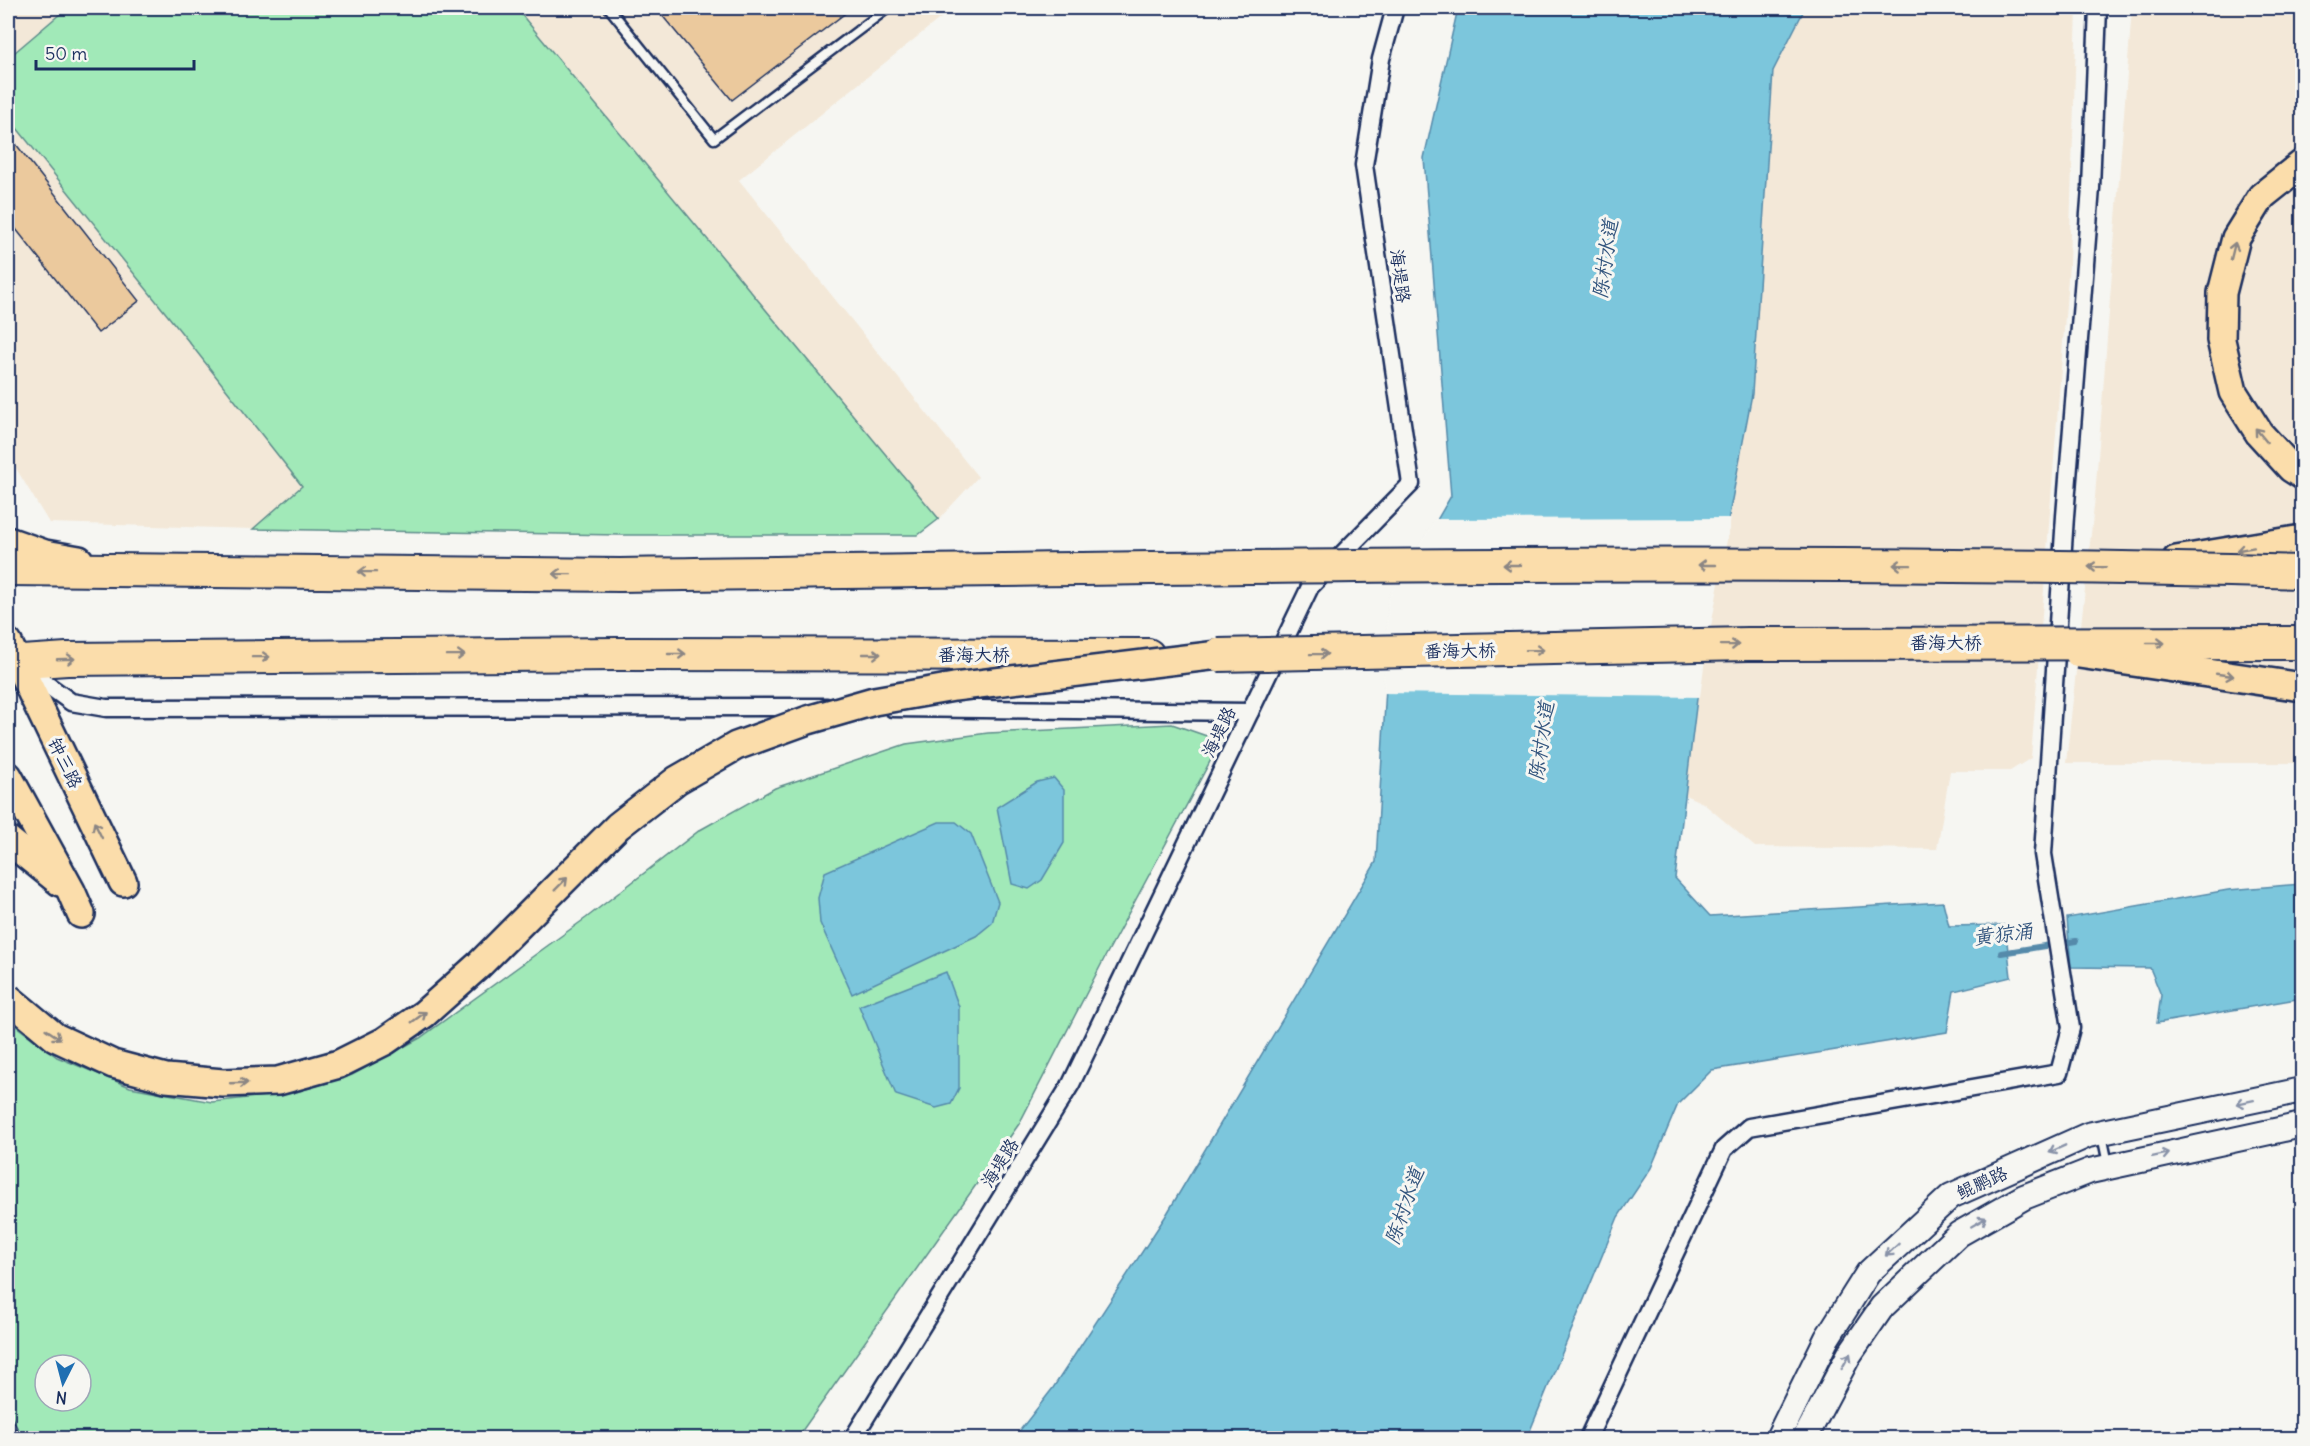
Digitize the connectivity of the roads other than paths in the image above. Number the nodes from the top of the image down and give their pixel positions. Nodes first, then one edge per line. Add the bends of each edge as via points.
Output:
1 (609, 8) edge
2 (888, 8) edge
3 (1395, 8) edge
4 (2098, 8) edge
5 (2302, 164) edge
6 (2302, 475) edge
7 (2302, 539) edge
8 (8, 541) edge
9 (2133, 567) junction
10 (8, 569) edge
11 (164, 570) junction
12 (2302, 572) edge
13 (2001, 643) junction
14 (2302, 643) edge
15 (1218, 655) junction
16 (10, 659) edge
17 (2302, 687) edge
18 (1250, 712) junction
19 (8, 776) edge
20 (8, 840) edge
21 (123, 882) dead end
22 (8, 998) edge
23 (2302, 1090) edge
24 (2302, 1125) edge
25 (2101, 1132) junction
26 (2108, 1166) junction
27 (853, 1438) edge
28 (1588, 1438) edge
29 (1778, 1438) edge
30 (1805, 1438) edge

1 - 2 lane via 714,139
3 - 18 street, 海堤路 via 1364,165 1412,484 1310,587
4 - 28 street via 2091,188 2043,854 2071,1028 2059,1072 1749,1127 1724,1149
6 -> 5 main road via 2259,433 2233,392 2222,340 2223,293 2236,238 2262,196
7 -> 9 main road
8 - 11 main road via 45,554
9 -> 11 highway, bridge via 1455,565 620,575
9 - 12 highway, bridge
10 - 11 highway
13 -> 14 highway, 番海大桥, bridge
15 -> 13 highway, 番海大桥, bridge
13 -> 17 main road, bridge
16 -> 15 highway, 番海大桥, bridge
22 -> 15 main road, bridge via 55,1037 113,1064 166,1078 223,1083 278,1081 339,1064 385,1041 424,1014 479,965 618,826 677,780 736,746 874,701 954,687
16 - 18 street via 71,702 106,708 747,706
21 -> 16 main road, 钟三路
18 - 27 street, 海堤路 via 1071,1084
19 - 20 main road via 76,903
23 -> 25 street, 鲲鹏路
26 -> 24 street, 鲲鹏路
25 - 26 lane
25 -> 29 street, 鲲鹏路 via 1951,1196 1868,1273 1827,1338
30 -> 26 street, 鲲鹏路 via 1849,1355 1882,1307 1959,1234 2024,1197

